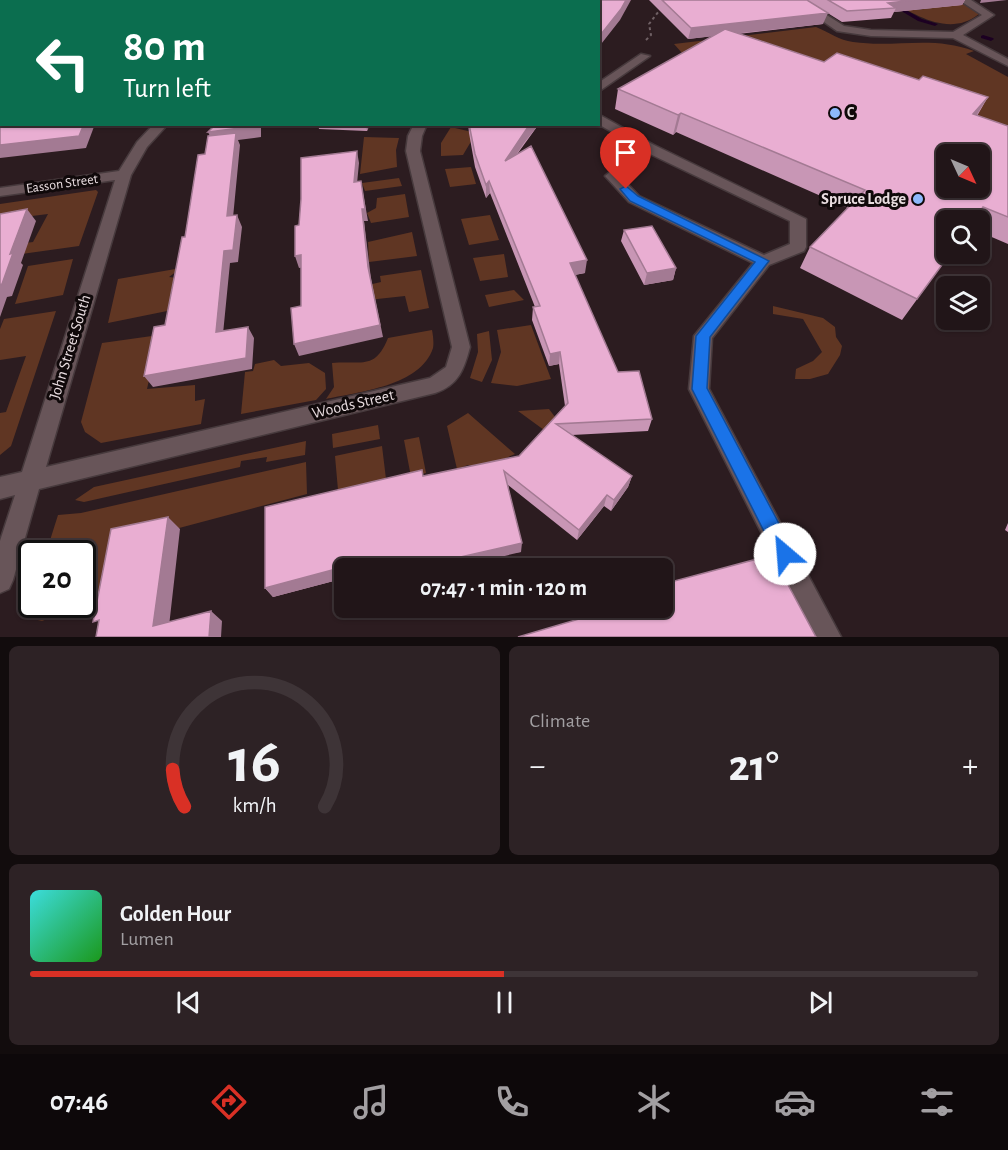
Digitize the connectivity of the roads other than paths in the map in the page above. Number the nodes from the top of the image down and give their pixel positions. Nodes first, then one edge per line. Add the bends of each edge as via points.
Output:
1 (797, 0) edge
2 (964, 0) edge
3 (955, 35) junction
4 (645, 56) road end
5 (1008, 63) edge
6 (600, 88) edge
7 (600, 119) edge
8 (160, 126) edge
9 (420, 126) edge
10 (649, 148) junction
11 (124, 176) junction
12 (0, 192) edge
13 (763, 261) junction
14 (28, 482) junction
15 (0, 488) edge
16 (0, 580) edge
17 (828, 637) edge

1 - 3 street via 841,29
2 - 3 street via 989,15
3 - 5 street
4 - 6 street
7 - 10 street
8 - 11 street, John Street South via 142,145
9 - 14 street, Woods Street via 413,151 461,347 454,370 435,385
10 - 13 street via 612,176 634,199
10 - 13 street via 798,219 798,248
11 - 12 street, Easson Street
11 - 14 street, John Street South
13 - 17 street via 703,336 699,389
14 - 15 street, Woods Street
14 - 16 street, John Street South

